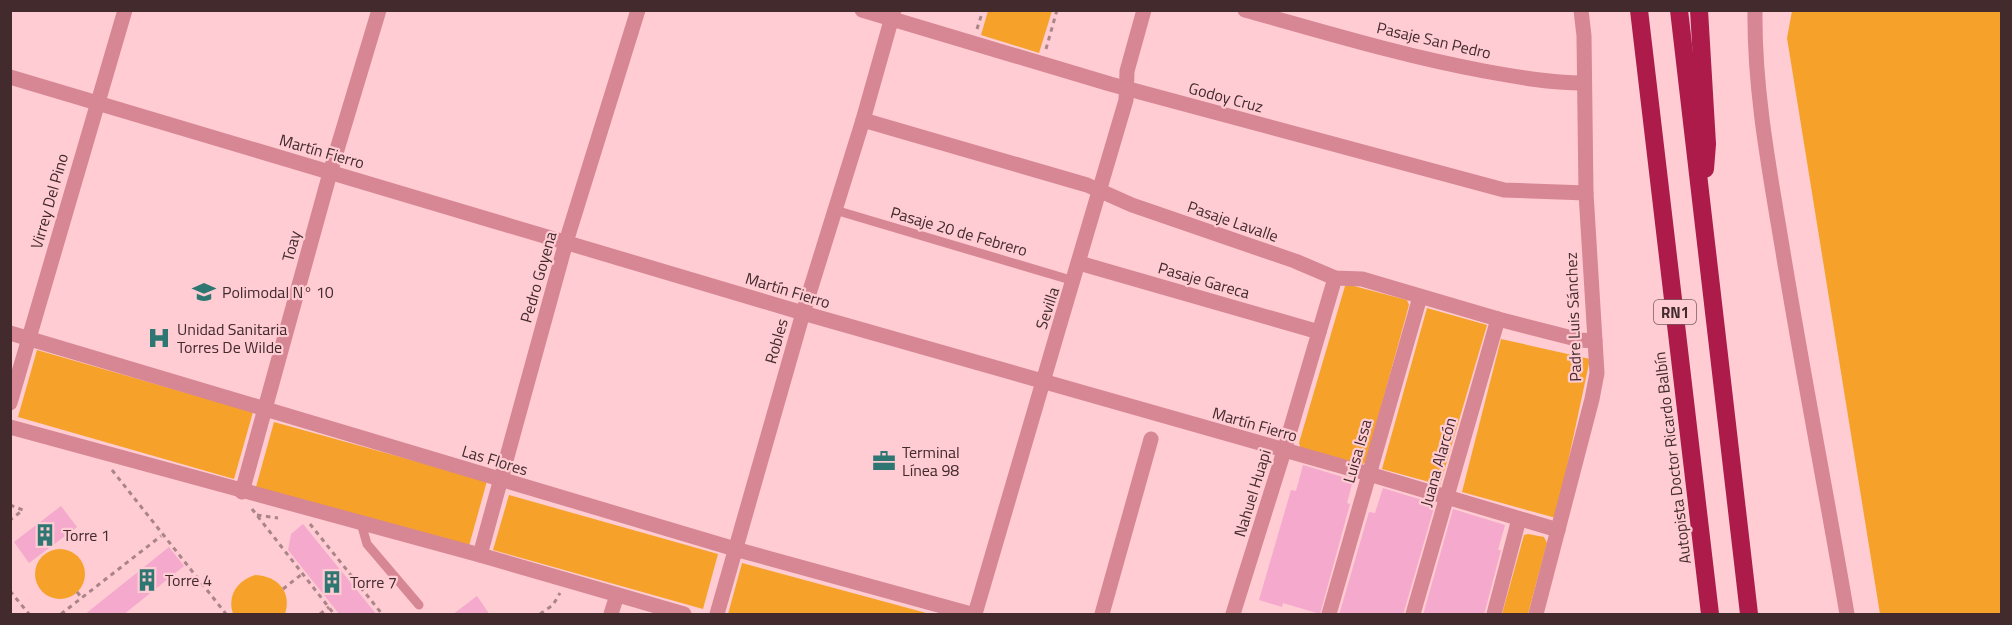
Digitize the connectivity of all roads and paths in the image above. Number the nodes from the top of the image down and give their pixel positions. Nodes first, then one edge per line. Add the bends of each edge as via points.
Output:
1 (124, 10) edge
2 (379, 10) edge
3 (638, 10) edge
4 (862, 10) edge
5 (1057, 10) edge
6 (1144, 10) edge
7 (1245, 10) edge
8 (1581, 10) edge
9 (1640, 10) edge
10 (1679, 10) edge
11 (1699, 10) edge
12 (1755, 10) edge
13 (893, 15) edge
14 (1042, 63) junction
15 (10, 77) edge
16 (1583, 83) junction
17 (1128, 88) junction
18 (96, 103) junction
19 (863, 120) junction
20 (330, 173) junction
21 (1100, 191) junction
22 (1586, 193) junction
23 (835, 210) junction
24 (1702, 210) junction
25 (566, 242) junction
26 (1079, 263) junction
27 (1335, 278) junction
28 (1074, 281) junction
29 (1420, 297) junction
30 (803, 313) junction
31 (1498, 319) junction
32 (1319, 332) junction
33 (10, 333) edge
34 (28, 339) junction
35 (1595, 341) junction
36 (1042, 382) junction
37 (10, 403) edge
38 (265, 408) junction
39 (10, 427) edge
40 (1151, 439) dead end
41 (1284, 451) junction
42 (105, 453) junction
43 (1369, 474) junction
44 (500, 480) junction
45 (243, 492) junction
46 (1446, 497) junction
47 (10, 505) edge
48 (257, 515) junction
49 (288, 519) dead end
50 (1519, 519) junction
51 (10, 520) edge
52 (308, 522) dead end
53 (361, 523) junction
54 (1558, 530) junction
55 (161, 535) junction
56 (735, 549) junction
57 (480, 555) junction
58 (302, 574) junction
59 (565, 580) junction
60 (283, 589) dead end
61 (10, 591) edge
62 (77, 592) dead end
63 (617, 595) junction
64 (82, 598) junction
65 (419, 605) dead end
66 (329, 607) junction
67 (29, 615) edge
68 (61, 615) edge
69 (226, 615) edge
70 (320, 615) edge
71 (334, 615) edge
72 (382, 615) edge
73 (540, 615) edge
74 (611, 615) edge
75 (684, 615) edge
76 (717, 615) edge
77 (973, 615) edge
78 (1101, 615) edge
79 (1233, 615) edge
80 (1329, 615) edge
81 (1413, 615) edge
82 (1494, 615) edge
83 (1536, 615) edge
84 (1710, 615) edge
85 (1749, 615) edge
86 (1846, 615) edge

1 - 18 street, Virrey Del Pino
2 - 20 street, Toay
3 - 25 street, Pedro Goyena
4 - 13 street, Godoy Cruz
5 - 14 path
6 - 17 street, Sevilla via 1126,70
7 - 16 street, Pasaje San Pedro via 1422,59 1523,78
8 - 16 street, Padre Luis Sánchez
9 - 84 highway, Autopista Doctor Ricardo Balbín / RN1
10 - 24 highway, RN1
11 - 24 highway via 1707,144
12 - 86 street via 1767,160
13 - 14 street, Godoy Cruz
13 - 19 street, Robles
14 - 17 street, Godoy Cruz
15 - 18 street, Martín Fierro
16 - 22 street, Padre Luis Sánchez
17 - 21 street, Sevilla
17 - 22 street, Godoy Cruz via 1504,190
18 - 20 street, Martín Fierro
18 - 34 street, Virrey Del Pino
19 - 21 street, Pasaje Lavalle
19 - 23 street, Robles
20 - 25 street, Martín Fierro
20 - 38 street, Toay
21 - 26 street, Sevilla
21 - 27 street, Pasaje Lavalle
22 - 35 street, Padre Luis Sánchez
23 - 28 lane, Pasaje 20 de Febrero
23 - 30 street, Robles
24 - 85 highway, RN1
25 - 30 street, Martín Fierro
25 - 44 street, Pedro Goyena
26 - 28 street, Sevilla
26 - 32 street, Pasaje Gareca
27 - 29 street, Pasaje Lavalle via 1362,279
27 - 32 street, Nahuel Huapi
28 - 36 street, Sevilla
29 - 31 street, Pasaje Lavalle
29 - 43 street, Luisa Issa
30 - 36 street, Martín Fierro
30 - 56 street, Robles
31 - 35 street, Pasaje Lavalle
31 - 46 street, Juana Alarcón
32 - 41 street, Nahuel Huapi
33 - 34 street, Las Flores
34 - 37 street, Virrey Del Pino
34 - 38 street, Las Flores
35 - 54 street, Padre Luis Sánchez via 1595,388
36 - 41 street, Martín Fierro
36 - 77 street, Sevilla
38 - 44 street, Las Flores
38 - 45 street, Toay
39 - 42 street
40 - 78 street
41 - 43 street, Martín Fierro
41 - 79 street, Nahuel Huapi
42 - 45 street
42 - 55 path via 113,473
43 - 46 street, Martín Fierro
43 - 80 street, Luisa Issa
44 - 56 street, Las Flores
44 - 57 street, Pedro Goyena
45 - 48 path
45 - 53 street
46 - 50 street, Martín Fierro
46 - 81 street, Juana Alarcón
47 - 51 path via 23,510
48 - 49 path
48 - 58 path
50 - 54 street, Martín Fierro
50 - 82 street
52 - 72 path
53 - 57 street
53 - 65 lane via 367,544
54 - 83 street, Padre Luis Sánchez
55 - 64 path
55 - 69 path
56 - 76 street, Robles
56 - 77 street, Las Flores
57 - 59 street
58 - 60 path
58 - 66 path
59 - 63 street
59 - 73 path via 553,604
61 - 67 path
62 - 64 path
63 - 74 street
63 - 75 street
64 - 68 path
66 - 70 path
66 - 71 path

